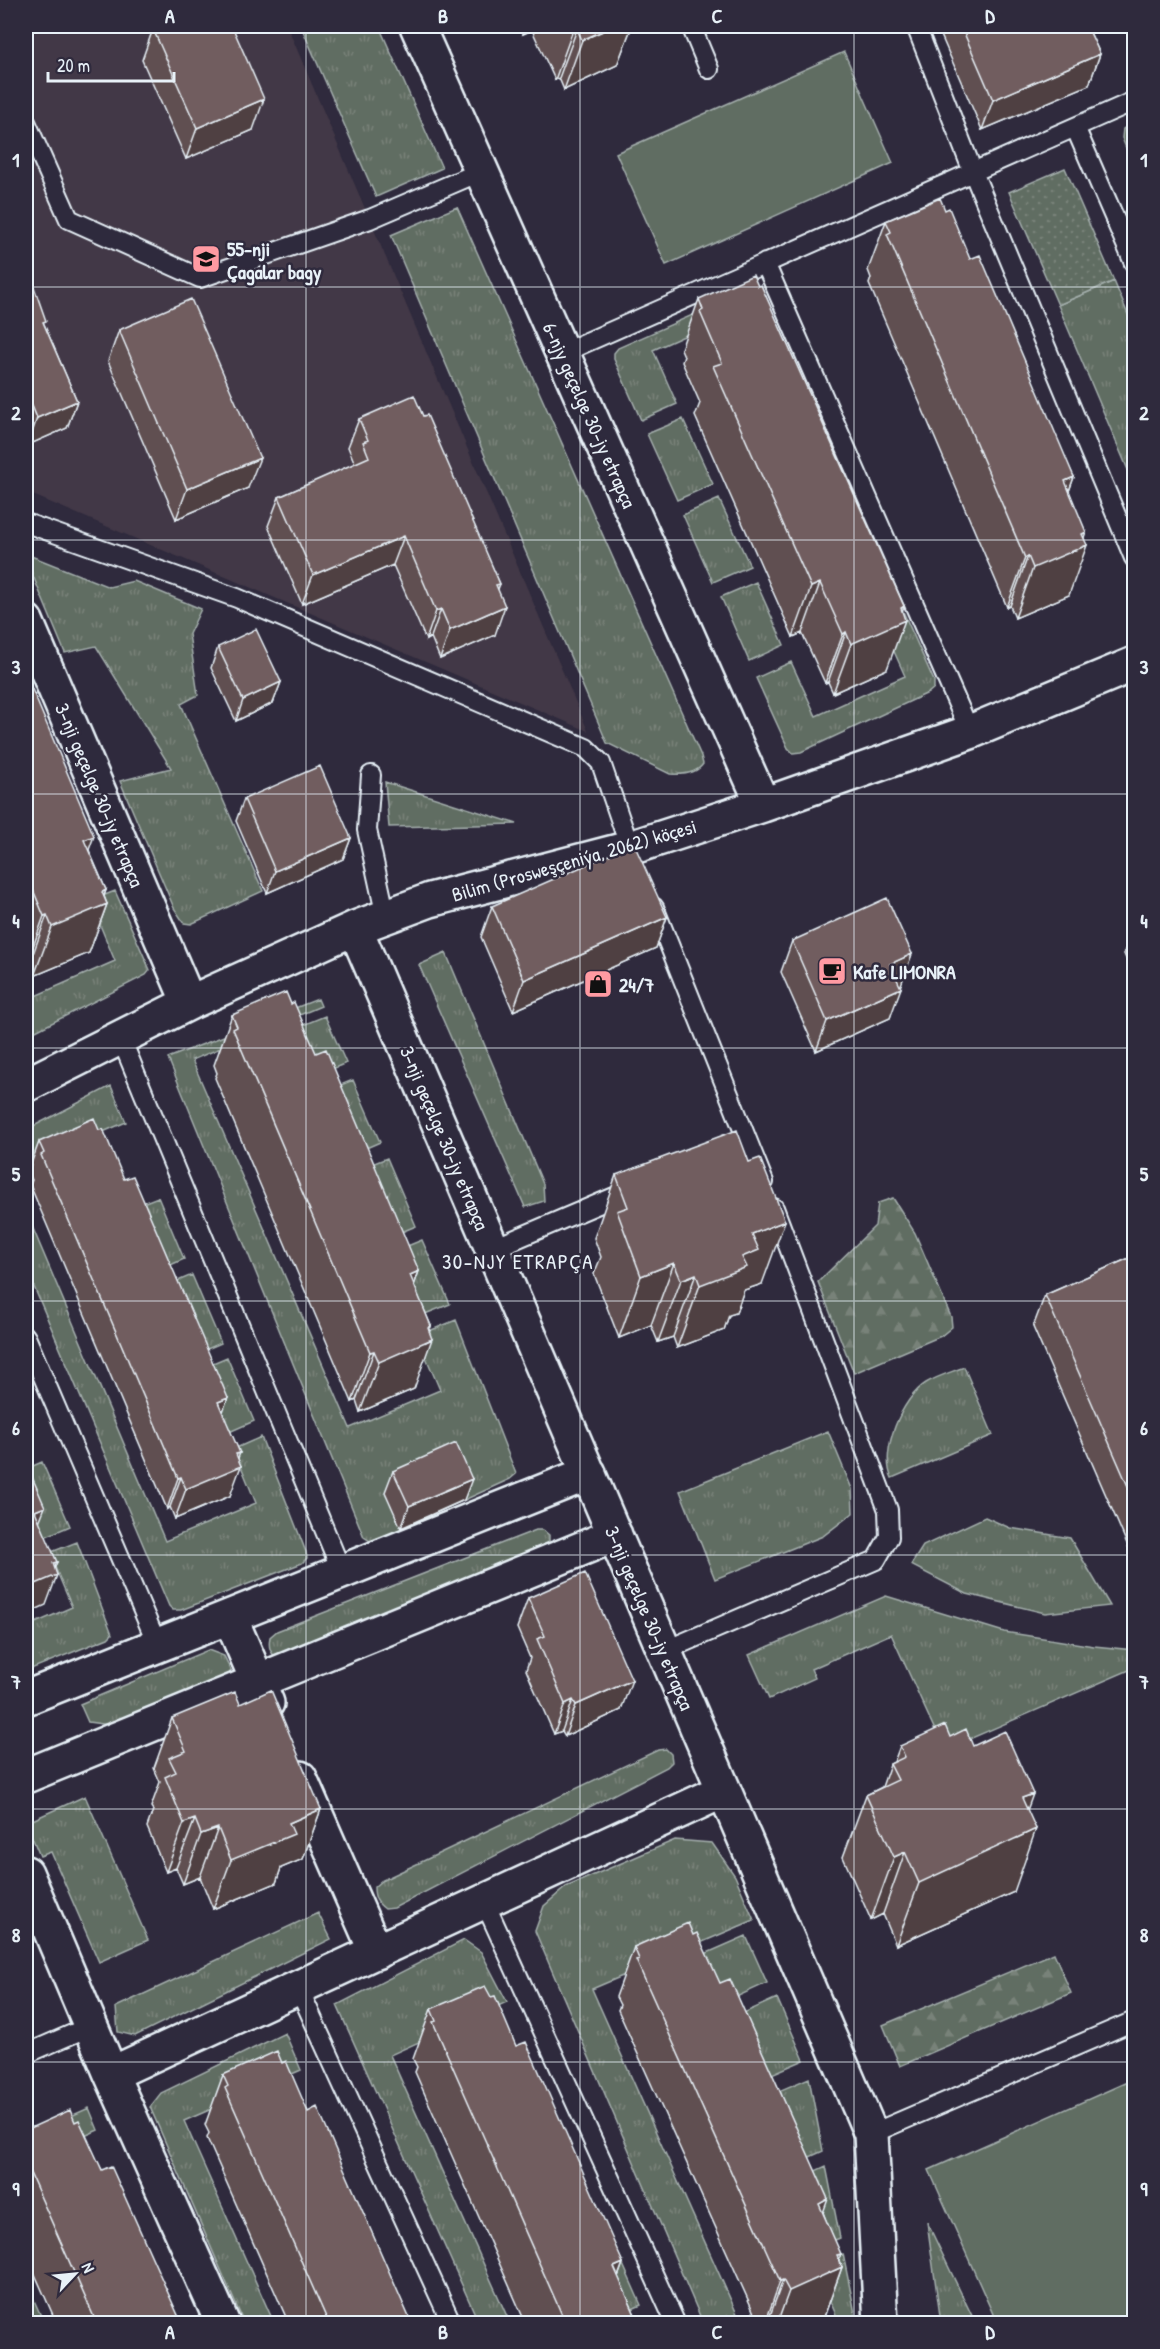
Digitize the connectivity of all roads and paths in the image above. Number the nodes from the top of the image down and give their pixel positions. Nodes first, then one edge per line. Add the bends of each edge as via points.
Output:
1 (417, 26) edge
2 (691, 26) edge
3 (916, 26) edge
4 (709, 69) dead end
5 (1134, 101) edge
6 (26, 122) edge
7 (1075, 127) junction
8 (482, 171) junction
9 (973, 172) junction
10 (765, 263) junction
11 (1134, 263) edge
12 (562, 352) junction
13 (26, 523) edge
14 (1134, 558) edge
15 (26, 621) edge
16 (1134, 664) edge
17 (970, 732) junction
18 (371, 775) dead end
19 (763, 805) junction
20 (634, 859) junction
21 (647, 891) edge
22 (386, 917) junction
23 (355, 928) junction
24 (189, 1003) junction
25 (120, 1036) junction
26 (26, 1085) edge
27 (748, 1140) junction
28 (727, 1149) edge
29 (652, 1180) edge
30 (492, 1249) junction
31 (26, 1337) edge
32 (589, 1473) junction
33 (615, 1535) junction
34 (342, 1572) junction
35 (230, 1617) junction
36 (158, 1646) junction
37 (664, 1651) junction
38 (258, 1682) junction
39 (26, 1698) edge
40 (26, 1776) edge
41 (723, 1791) junction
42 (26, 1873) edge
43 (484, 1901) junction
44 (376, 1952) junction
45 (298, 1987) junction
46 (1134, 2021) edge
47 (91, 2026) junction
48 (26, 2054) edge
49 (111, 2074) junction
50 (871, 2134) junction
51 (223, 2324) edge
52 (452, 2324) edge
53 (676, 2324) edge
54 (881, 2324) edge

1 - 8 street, 6-njy geçelge 30-jy etrapça
2 - 4 lane
3 - 9 lane
5 - 7 lane
6 - 8 lane via 69,219 200,278 370,219
7 - 9 lane
7 - 11 lane
8 - 12 street, 6-njy geçelge 30-jy etrapça
9 - 10 lane
9 - 14 lane
10 - 12 lane
10 - 17 lane
12 - 19 street, 6-njy geçelge 30-jy etrapça
13 - 20 lane via 237,598 586,748 601,763
15 - 24 street, 3-nji geçelge 30-jy etrapça
16 - 17 street, Bilim (Prosweşçeniýa, 2062) köçesi
17 - 19 street, Bilim (Prosweşçeniýa, 2062) köçesi
18 - 22 lane via 367,830
19 - 20 street, Bilim (Prosweşçeniýa, 2062) köçesi
20 - 22 street, Bilim (Prosweşçeniýa, 2062) köçesi via 430,900
21 - 27 lane
22 - 23 street, Bilim (Prosweşçeniýa, 2062) köçesi
23 - 24 street, Bilim (Prosweşçeniýa, 2062) köçesi
23 - 30 street, 3-nji geçelge 30-jy etrapça
24 - 25 street, Bilim (Prosweşçeniýa, 2062) köçesi
25 - 26 street, Bilim (Prosweşçeniýa, 2062) köçesi
25 - 34 lane
27 - 28 lane
27 - 37 lane via 888,1510 889,1537 876,1560
29 - 30 lane
30 - 32 street, 3-nji geçelge 30-jy etrapça
31 - 36 lane
32 - 33 street, 3-nji geçelge 30-jy etrapça
32 - 34 street
33 - 37 street, 3-nji geçelge 30-jy etrapça
33 - 38 street
34 - 35 street
35 - 36 street
35 - 38 street
36 - 39 street
37 - 41 street, 3-nji geçelge 30-jy etrapça
38 - 40 street
38 - 44 street
41 - 43 street
41 - 50 street, 3-nji geçelge 30-jy etrapça
42 - 47 street
43 - 44 street
43 - 53 lane
44 - 45 street
45 - 49 street
45 - 52 lane
46 - 50 lane
47 - 48 lane
47 - 49 street
49 - 51 street
50 - 54 street, 3-nji geçelge 30-jy etrapça

